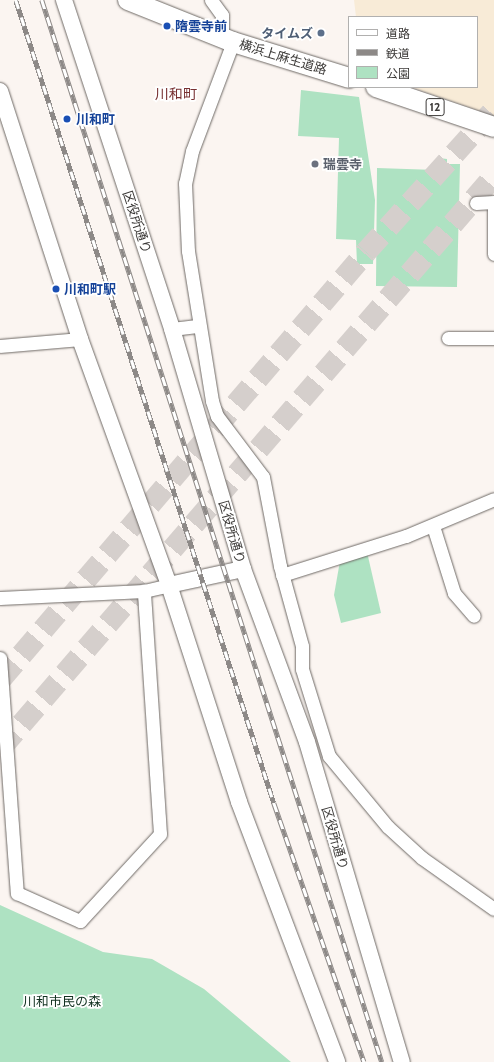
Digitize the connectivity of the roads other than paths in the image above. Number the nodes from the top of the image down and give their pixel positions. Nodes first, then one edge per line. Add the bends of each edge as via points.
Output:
1 (64, 0) edge
2 (128, 0) edge
3 (211, 0) edge
4 (227, 40) junction
5 (348, 78) edge
6 (379, 88) edge
7 (0, 91) edge
8 (494, 127) edge
9 (494, 202) edge
10 (476, 203) dead end
11 (494, 205) edge
12 (494, 254) edge
13 (197, 326) junction
14 (172, 329) junction
15 (448, 338) dead end
16 (494, 338) edge
17 (80, 339) junction
18 (0, 346) edge
19 (494, 499) edge
20 (433, 526) junction
21 (243, 569) junction
22 (282, 575) junction
23 (169, 585) junction
24 (144, 591) junction
25 (0, 598) edge
26 (474, 616) dead end
27 (0, 658) edge
28 (302, 669) junction
29 (286, 677) junction
30 (2, 756) edge
31 (494, 910) edge
32 (337, 1062) edge
33 (402, 1062) edge

1 - 14 street, 区役所通り
2 - 4 main road, 横浜上麻生道路
3 - 4 street via 222,15
4 - 5 main road, 横浜上麻生道路
4 - 13 street via 192,152 185,183 188,251
6 - 8 main road, 12
7 - 17 street
9 - 10 street
11 - 12 street
13 - 14 street
13 - 22 street via 217,416 263,477
14 - 21 street, 区役所通り
15 - 16 street
17 - 18 street
17 - 23 street
19 - 20 street
20 - 22 street
20 - 26 street via 454,593
21 - 23 street
21 - 29 street, 区役所通り
22 - 28 street via 302,646
23 - 24 street
23 - 32 street via 239,802
24 - 25 street
24 - 30 street via 160,834 80,921 17,892
27 - 30 street
28 - 29 street
28 - 31 street via 329,756 350,785 422,858
29 - 33 street, 区役所通り

